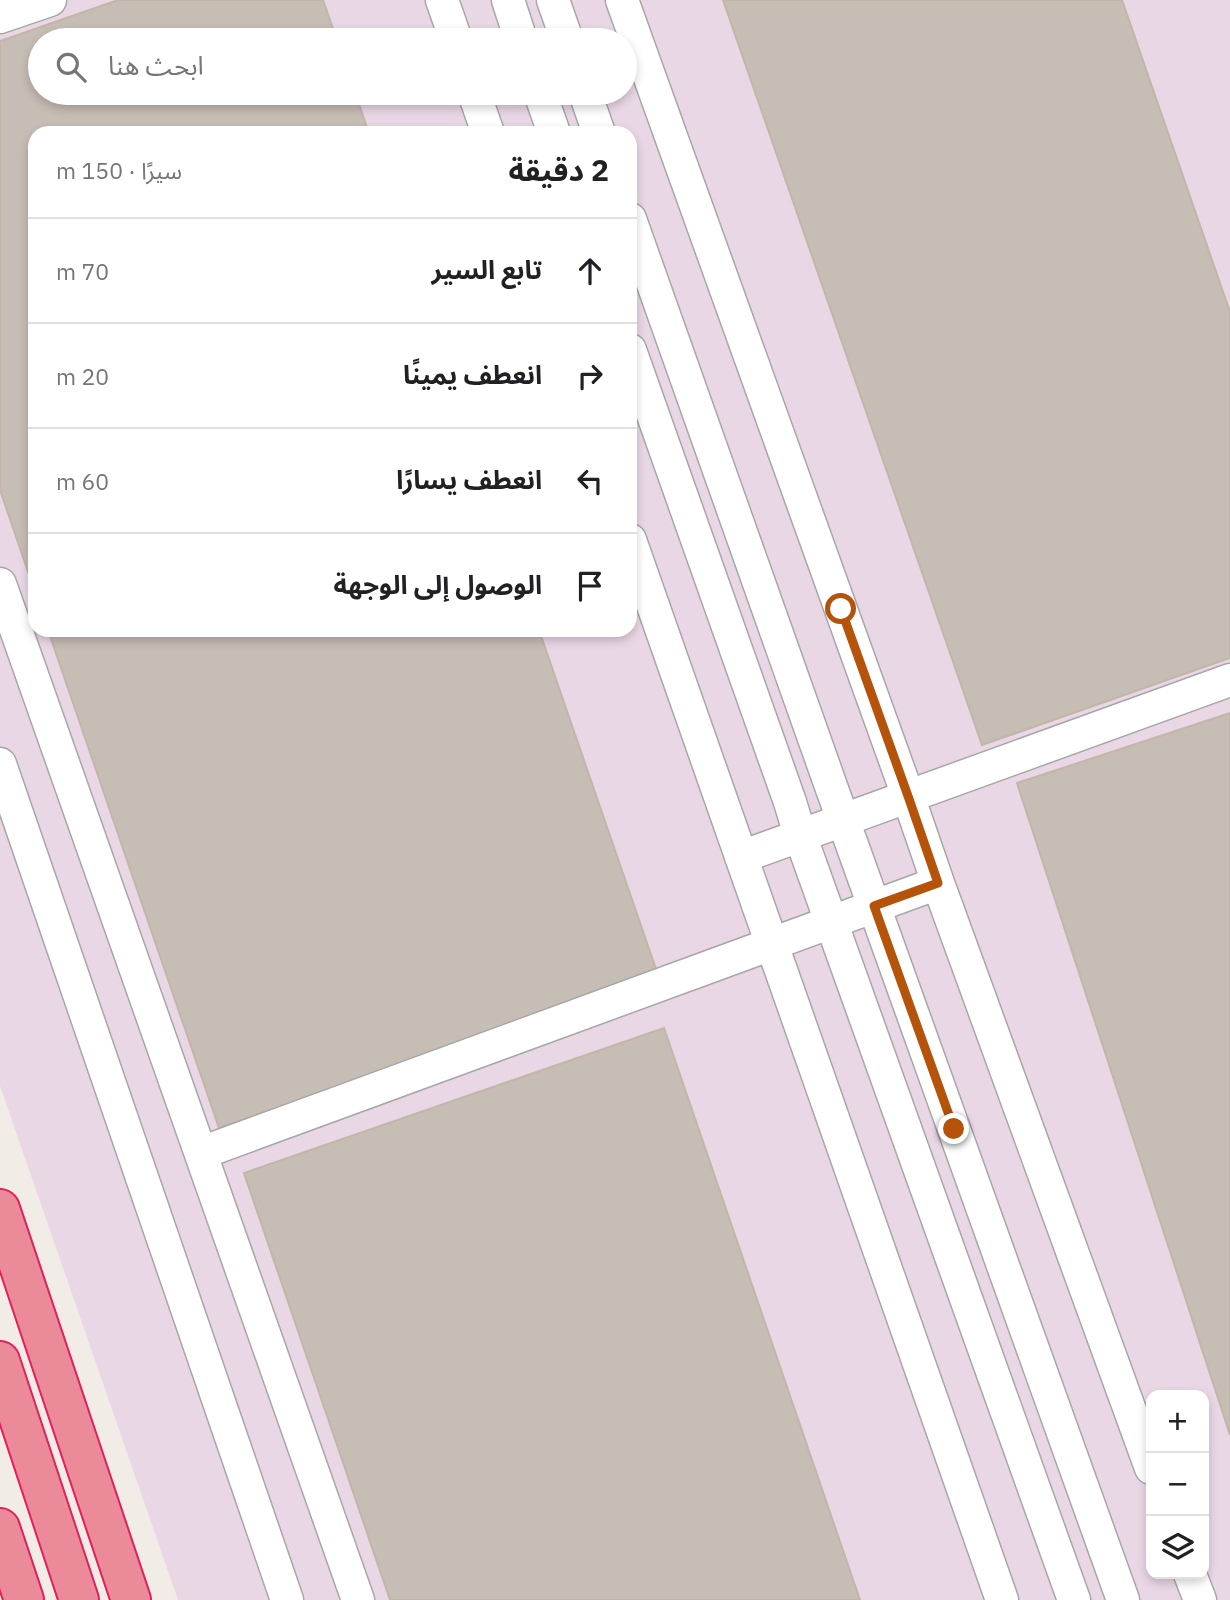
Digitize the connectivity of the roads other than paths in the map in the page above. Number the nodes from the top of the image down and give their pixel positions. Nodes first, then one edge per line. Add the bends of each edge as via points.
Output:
1 (50, 0) edge
2 (442, 0) edge
3 (508, 0) edge
4 (553, 0) edge
5 (622, 0) edge
6 (0, 17) edge
7 (452, 28) edge
8 (517, 28) edge
9 (562, 28) edge
10 (632, 28) edge
11 (637, 42) edge
12 (478, 105) edge
13 (544, 105) edge
14 (589, 105) edge
15 (486, 126) edge
16 (552, 126) edge
17 (597, 126) edge
18 (637, 239) edge
19 (637, 370) edge
20 (637, 560) edge
21 (0, 584) edge
22 (1230, 680) edge
23 (0, 764) edge
24 (908, 796) junction
25 (843, 820) junction
26 (800, 835) junction
27 (741, 857) junction
28 (938, 883) junction
29 (874, 906) junction
30 (831, 922) junction
31 (771, 944) junction
32 (201, 1153) junction
33 (0, 1209) edge
34 (0, 1361) edge
35 (1146, 1454) edge
36 (0, 1528) edge
37 (1192, 1579) edge
38 (24, 1600) edge
39 (79, 1600) edge
40 (131, 1600) edge
41 (287, 1600) edge
42 (358, 1600) edge
43 (1002, 1600) edge
44 (1074, 1600) edge
45 (1123, 1600) edge
46 (1200, 1600) edge

1 - 6 street
2 - 7 street
3 - 8 street
4 - 9 street
5 - 10 street
11 - 24 street
12 - 15 street
13 - 16 street
14 - 17 street
18 - 25 street
19 - 26 street
20 - 27 street
21 - 32 street
22 - 24 street
23 - 41 street
24 - 25 street
24 - 28 street
25 - 26 street
25 - 29 street
26 - 27 street
26 - 30 street
27 - 31 street
28 - 29 street
28 - 35 street
29 - 30 street
29 - 45 street
30 - 31 street
30 - 44 street
31 - 32 street
31 - 43 street
32 - 42 street
33 - 40 highway
34 - 39 highway
36 - 38 highway
37 - 46 street

